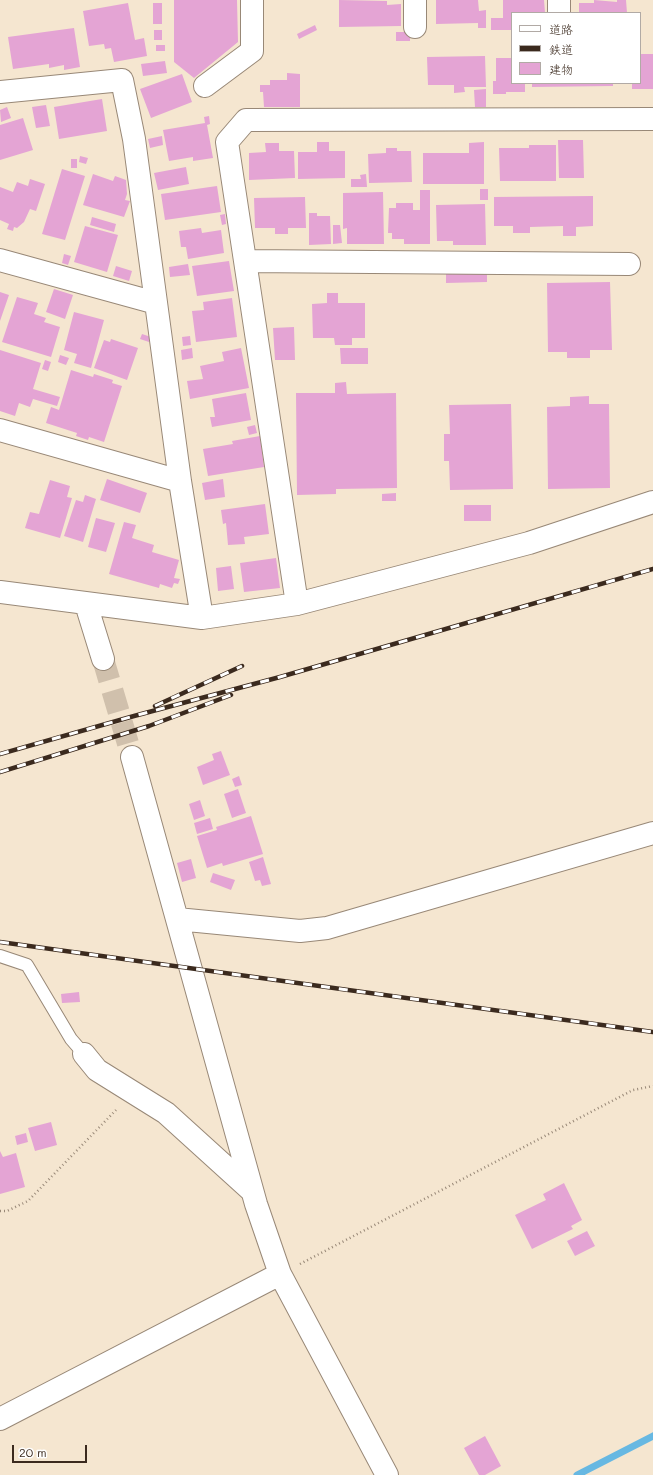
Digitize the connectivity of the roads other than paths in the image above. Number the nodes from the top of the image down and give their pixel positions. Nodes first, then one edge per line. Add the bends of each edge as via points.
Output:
1 (252, 0) edge
2 (415, 0) edge
3 (559, 0) edge
4 (559, 12) edge
5 (415, 27) dead end
6 (205, 86) dead end
7 (0, 92) edge
8 (653, 119) edge
9 (0, 260) edge
10 (245, 261) junction
11 (629, 264) dead end
12 (156, 302) junction
13 (0, 430) edge
14 (180, 481) junction
15 (653, 502) edge
16 (0, 592) edge
17 (86, 604) junction
18 (297, 604) junction
19 (202, 618) junction
20 (103, 658) tunnel mouth
21 (132, 757) tunnel mouth
22 (653, 833) edge
23 (177, 919) junction
24 (0, 956) edge
25 (84, 1054) joint
26 (252, 1191) junction
27 (280, 1274) junction
28 (0, 1418) edge
29 (387, 1475) edge

1 - 6 street via 252,51
2 - 5 street
3 - 4 street
7 - 12 street via 122,80 134,140
8 - 10 street via 246,120 227,142
9 - 12 street
10 - 11 street
10 - 18 street
12 - 14 street
13 - 14 street
14 - 19 street
15 - 18 street via 529,543
16 - 17 street
17 - 19 street
17 - 20 street
18 - 19 street
21 - 23 street
22 - 23 street via 327,928 300,931
23 - 26 street
24 - 25 lane via 27,965 71,1039
25 - 26 street via 97,1070 166,1113
26 - 27 street
27 - 28 street
27 - 29 street

